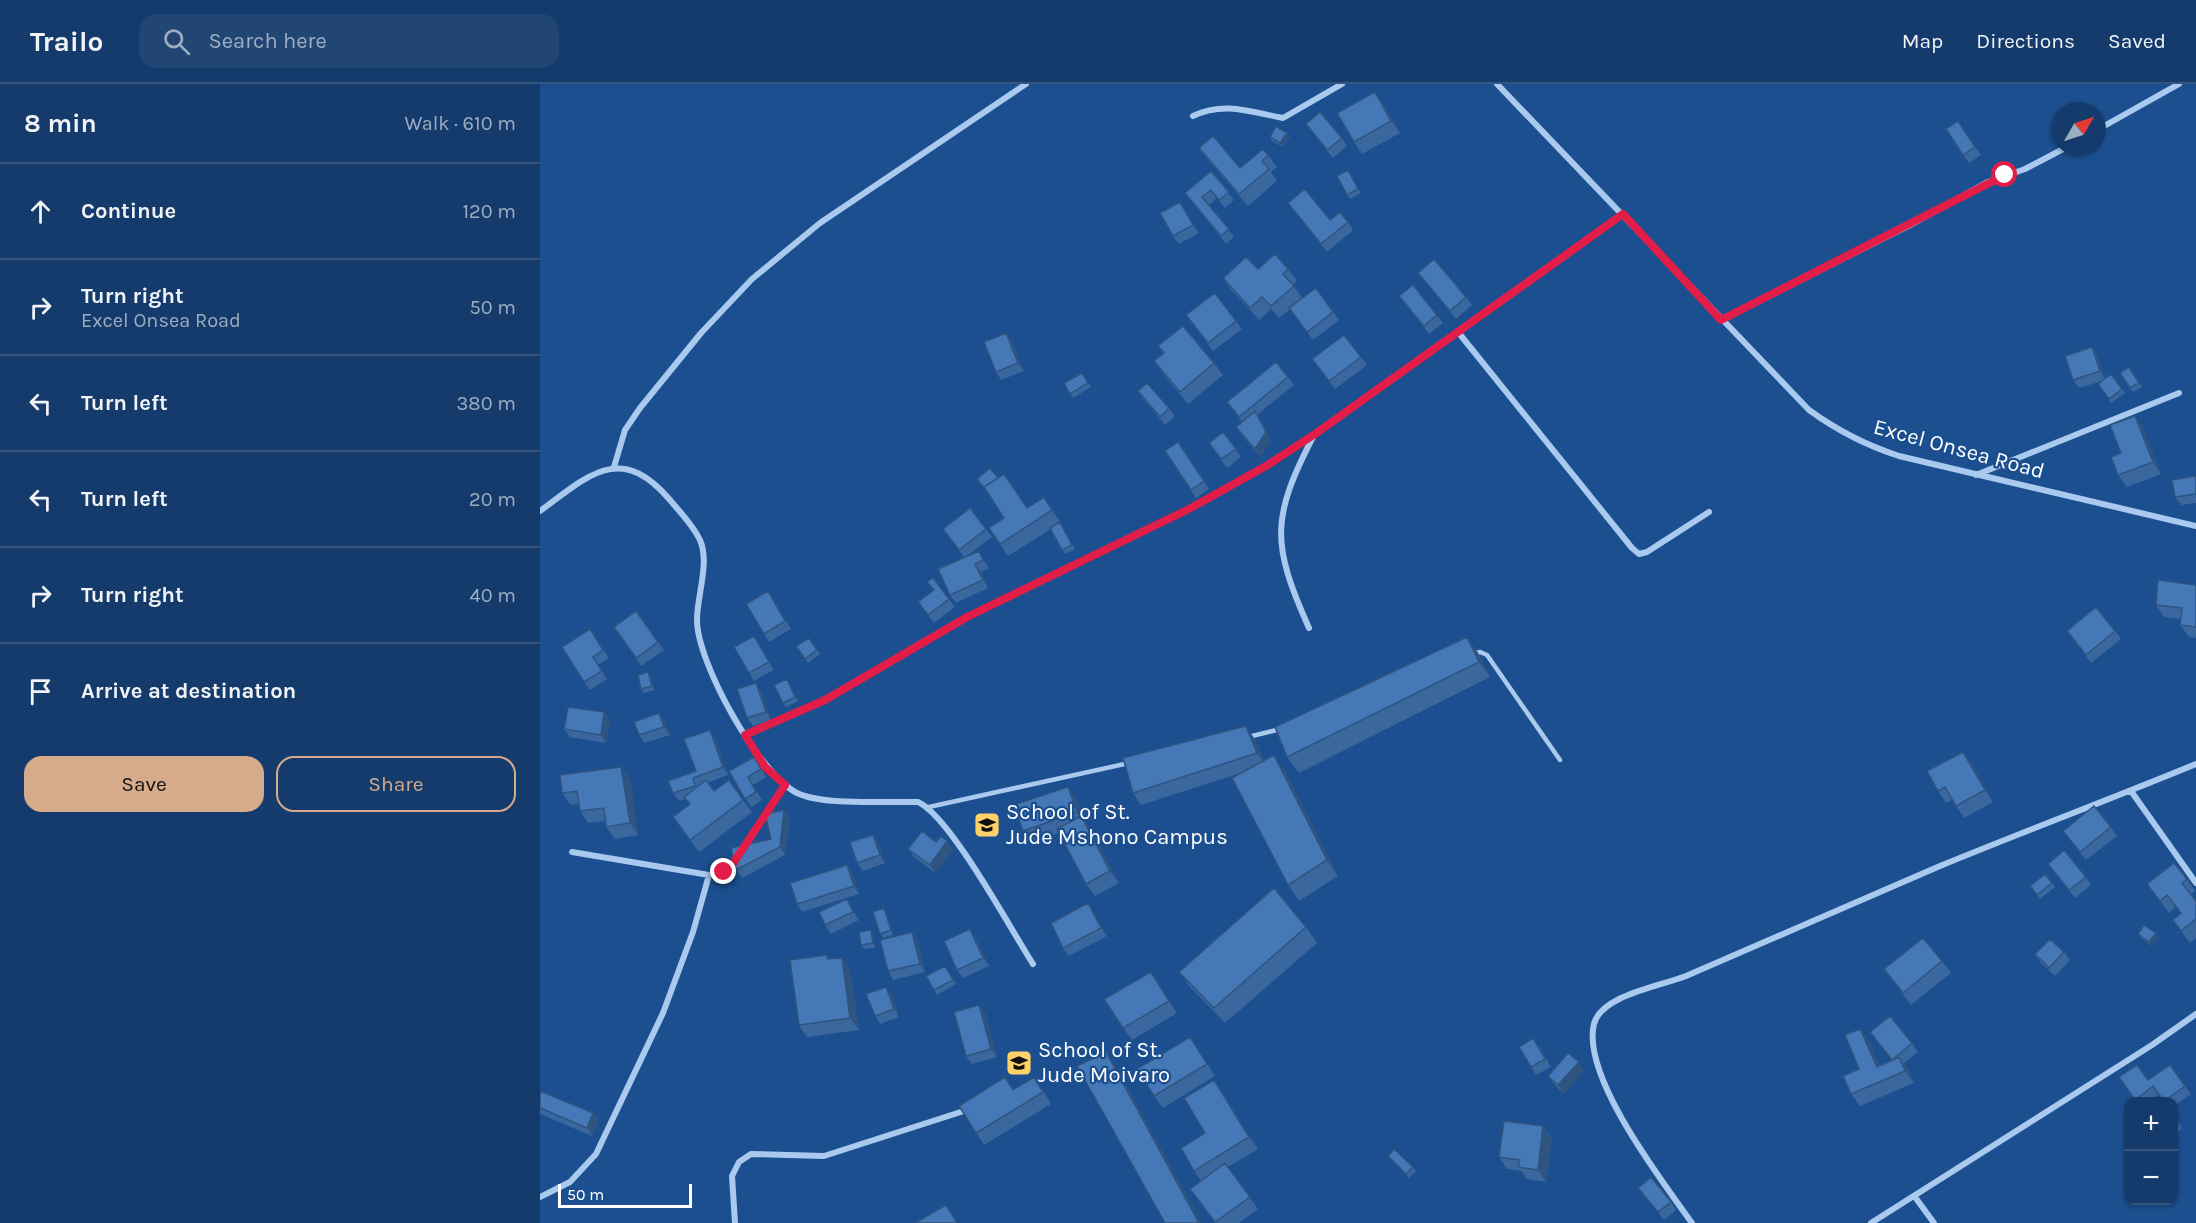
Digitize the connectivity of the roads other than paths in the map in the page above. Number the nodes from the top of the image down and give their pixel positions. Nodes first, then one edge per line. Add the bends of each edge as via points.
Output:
1 (1026, 84) edge
2 (1342, 84) edge
3 (1497, 84) edge
4 (2179, 84) edge
5 (1193, 116) dead end
6 (2106, 125) edge
7 (2052, 155) edge
8 (1623, 214) junction
9 (1721, 320) junction
10 (1458, 332) junction
11 (2179, 393) dead end
12 (1315, 434) junction
13 (614, 467) junction
14 (1976, 475) junction
15 (540, 511) edge
16 (1709, 512) dead end
17 (2196, 526) edge
18 (1309, 628) dead end
19 (1462, 658) edge
20 (1283, 728) edge
21 (745, 735) junction
22 (1239, 739) edge
23 (1560, 760) dead end
24 (1134, 762) edge
25 (2196, 764) edge
26 (785, 785) junction
27 (2131, 791) junction
28 (929, 807) junction
29 (572, 852) dead end
30 (709, 875) junction
31 (2196, 882) edge
32 (1033, 964) dead end
33 (2196, 1014) edge
34 (967, 1110) edge
35 (540, 1197) edge
36 (1915, 1197) junction
37 (735, 1223) edge
38 (1692, 1223) edge
39 (1871, 1223) edge
40 (1934, 1223) edge

1 - 13 street via 820,223 752,279 640,408 622,439
2 - 5 street via 1283,118 1231,107 1213,108
3 - 8 street, Excel Onsea Road
4 - 6 street
7 - 9 street via 2025,170 1988,182
8 - 9 street, Excel Onsea Road
8 - 10 street
9 - 14 street, Excel Onsea Road via 1809,410 1834,429 1871,447
10 - 12 street
10 - 16 street via 1639,554
11 - 14 street
12 - 18 street via 1291,484 1280,531 1281,556
12 - 21 street via 1189,509 967,617 825,700
13 - 15 street via 568,490
13 - 21 street via 645,475 700,540 704,555 697,622 702,644 715,679
14 - 17 street, Excel Onsea Road
19 - 23 lane via 1480,652 1487,655
20 - 22 lane
21 - 26 street via 765,767
24 - 28 lane
25 - 27 street
26 - 28 street via 821,800 918,802
26 - 30 street via 732,865 724,872
27 - 31 street
27 - 38 street via 1939,866 1683,977 1625,996 1600,1012 1592,1035 1600,1076
28 - 32 street via 954,838
29 - 30 street
30 - 35 street via 663,1013 596,1154 570,1182
33 - 36 street
34 - 37 street via 824,1156 751,1154 739,1162 732,1176
36 - 39 street
36 - 40 street

